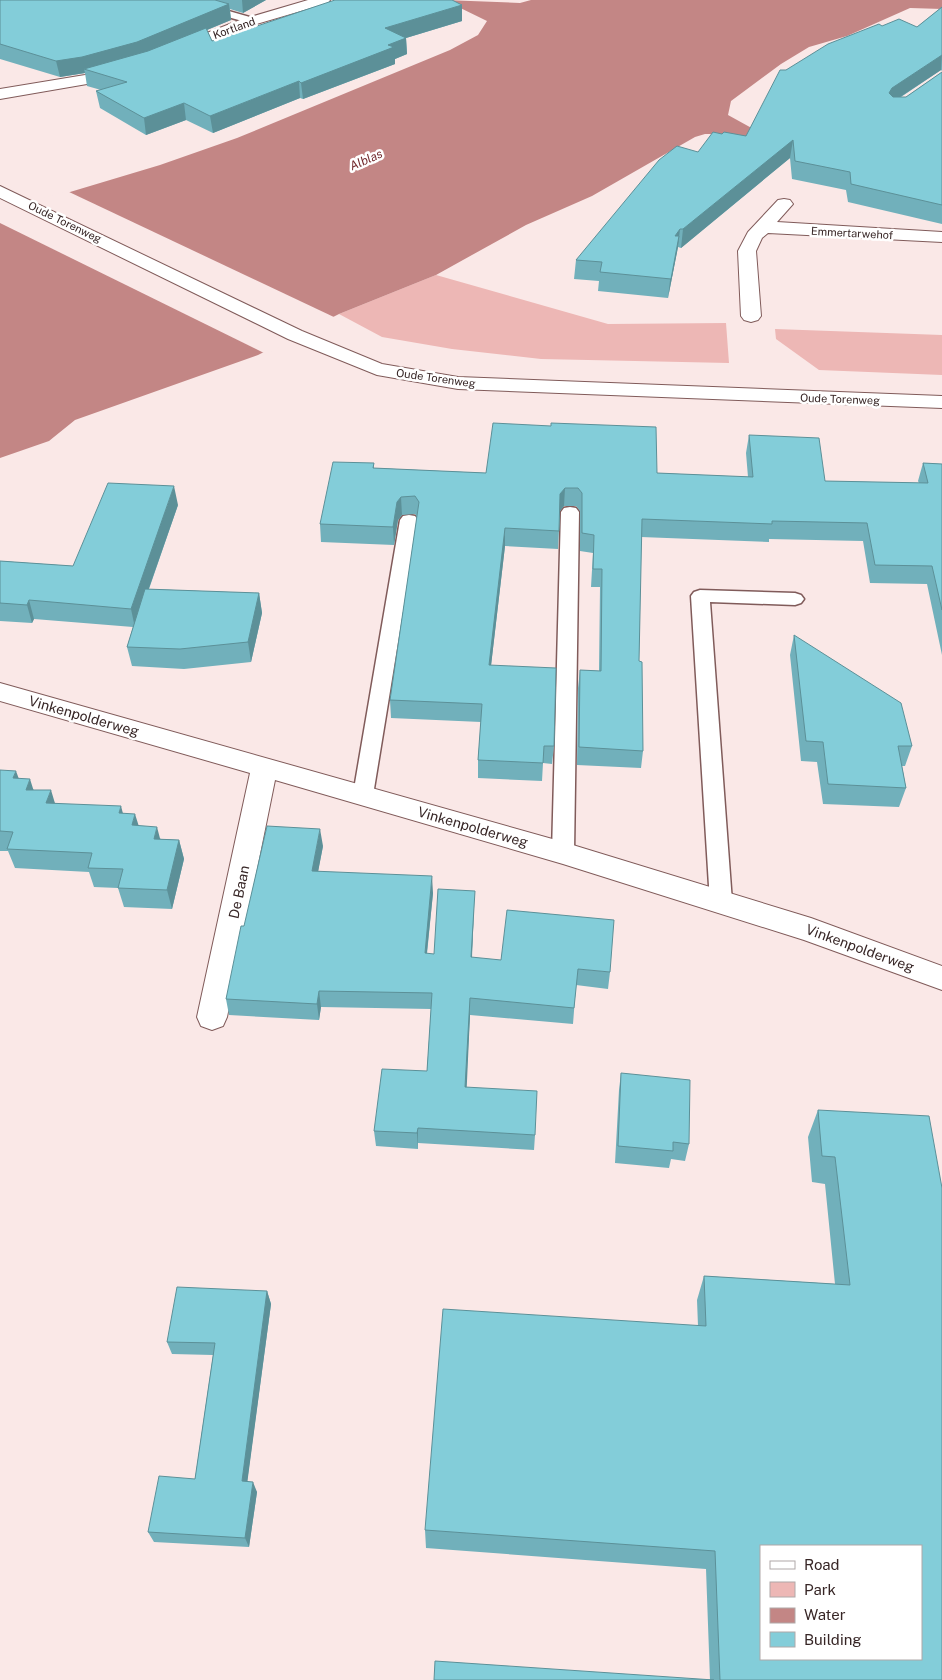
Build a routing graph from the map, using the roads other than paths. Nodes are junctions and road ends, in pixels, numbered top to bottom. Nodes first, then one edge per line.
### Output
1 (178, 0) edge
2 (323, 0) edge
3 (253, 21) junction
4 (163, 55) edge
5 (135, 65) edge
6 (0, 94) edge
7 (1, 191) edge
8 (784, 204) dead end
9 (763, 227) junction
10 (942, 237) edge
11 (751, 316) dead end
12 (942, 402) edge
13 (570, 512) dead end
14 (410, 520) dead end
15 (795, 599) dead end
16 (0, 692) edge
17 (263, 777) junction
18 (363, 796) junction
19 (563, 853) junction
20 (721, 902) junction
21 (942, 978) edge
22 (212, 1017) dead end

1 - 3 lane
2 - 3 street, Kortland
3 - 4 street, Kortland
5 - 6 street
7 - 12 street, Oude Torenweg
8 - 9 street
9 - 10 street, Emmertarwehof
9 - 11 street
13 - 19 lane
14 - 18 lane
15 - 20 lane
16 - 17 street, Vinkenpolderweg
17 - 18 street, Vinkenpolderweg
17 - 22 street, De Baan
18 - 19 street, Vinkenpolderweg
19 - 20 street, Vinkenpolderweg
20 - 21 street, Vinkenpolderweg

